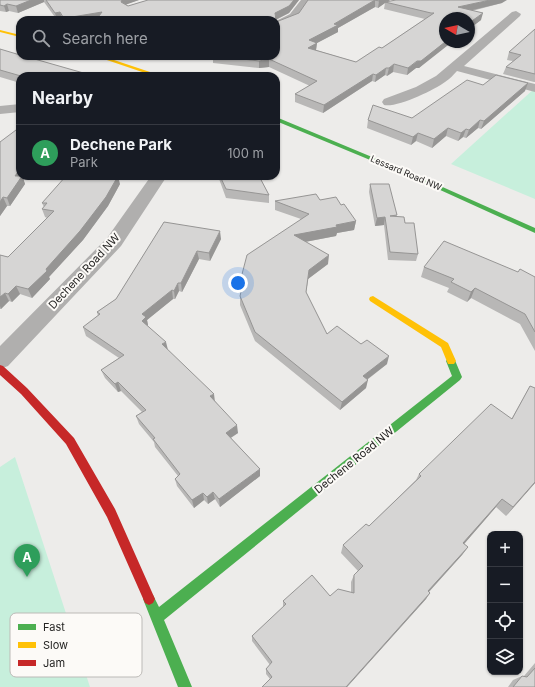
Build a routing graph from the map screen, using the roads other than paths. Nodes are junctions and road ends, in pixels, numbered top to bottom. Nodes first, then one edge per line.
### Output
1 (306, 0) edge
2 (516, 14) dead end
3 (280, 23) edge
4 (0, 31) edge
5 (16, 35) edge
6 (109, 60) edge
7 (455, 67) junction
8 (146, 72) edge
9 (535, 88) edge
10 (389, 102) dead end
11 (16, 108) edge
12 (0, 110) edge
13 (280, 121) edge
14 (156, 180) edge
15 (535, 231) edge
16 (373, 299) dead end
17 (0, 360) edge
18 (0, 369) edge
19 (157, 617) junction
20 (185, 687) edge

1 - 3 street
2 - 7 street
4 - 5 street
6 - 8 street
7 - 9 street
7 - 10 street
11 - 12 street
13 - 15 street, Lessard Road NW
14 - 17 street, Dechene Road NW
16 - 19 street, Dechene Road NW
18 - 19 street
19 - 20 street

